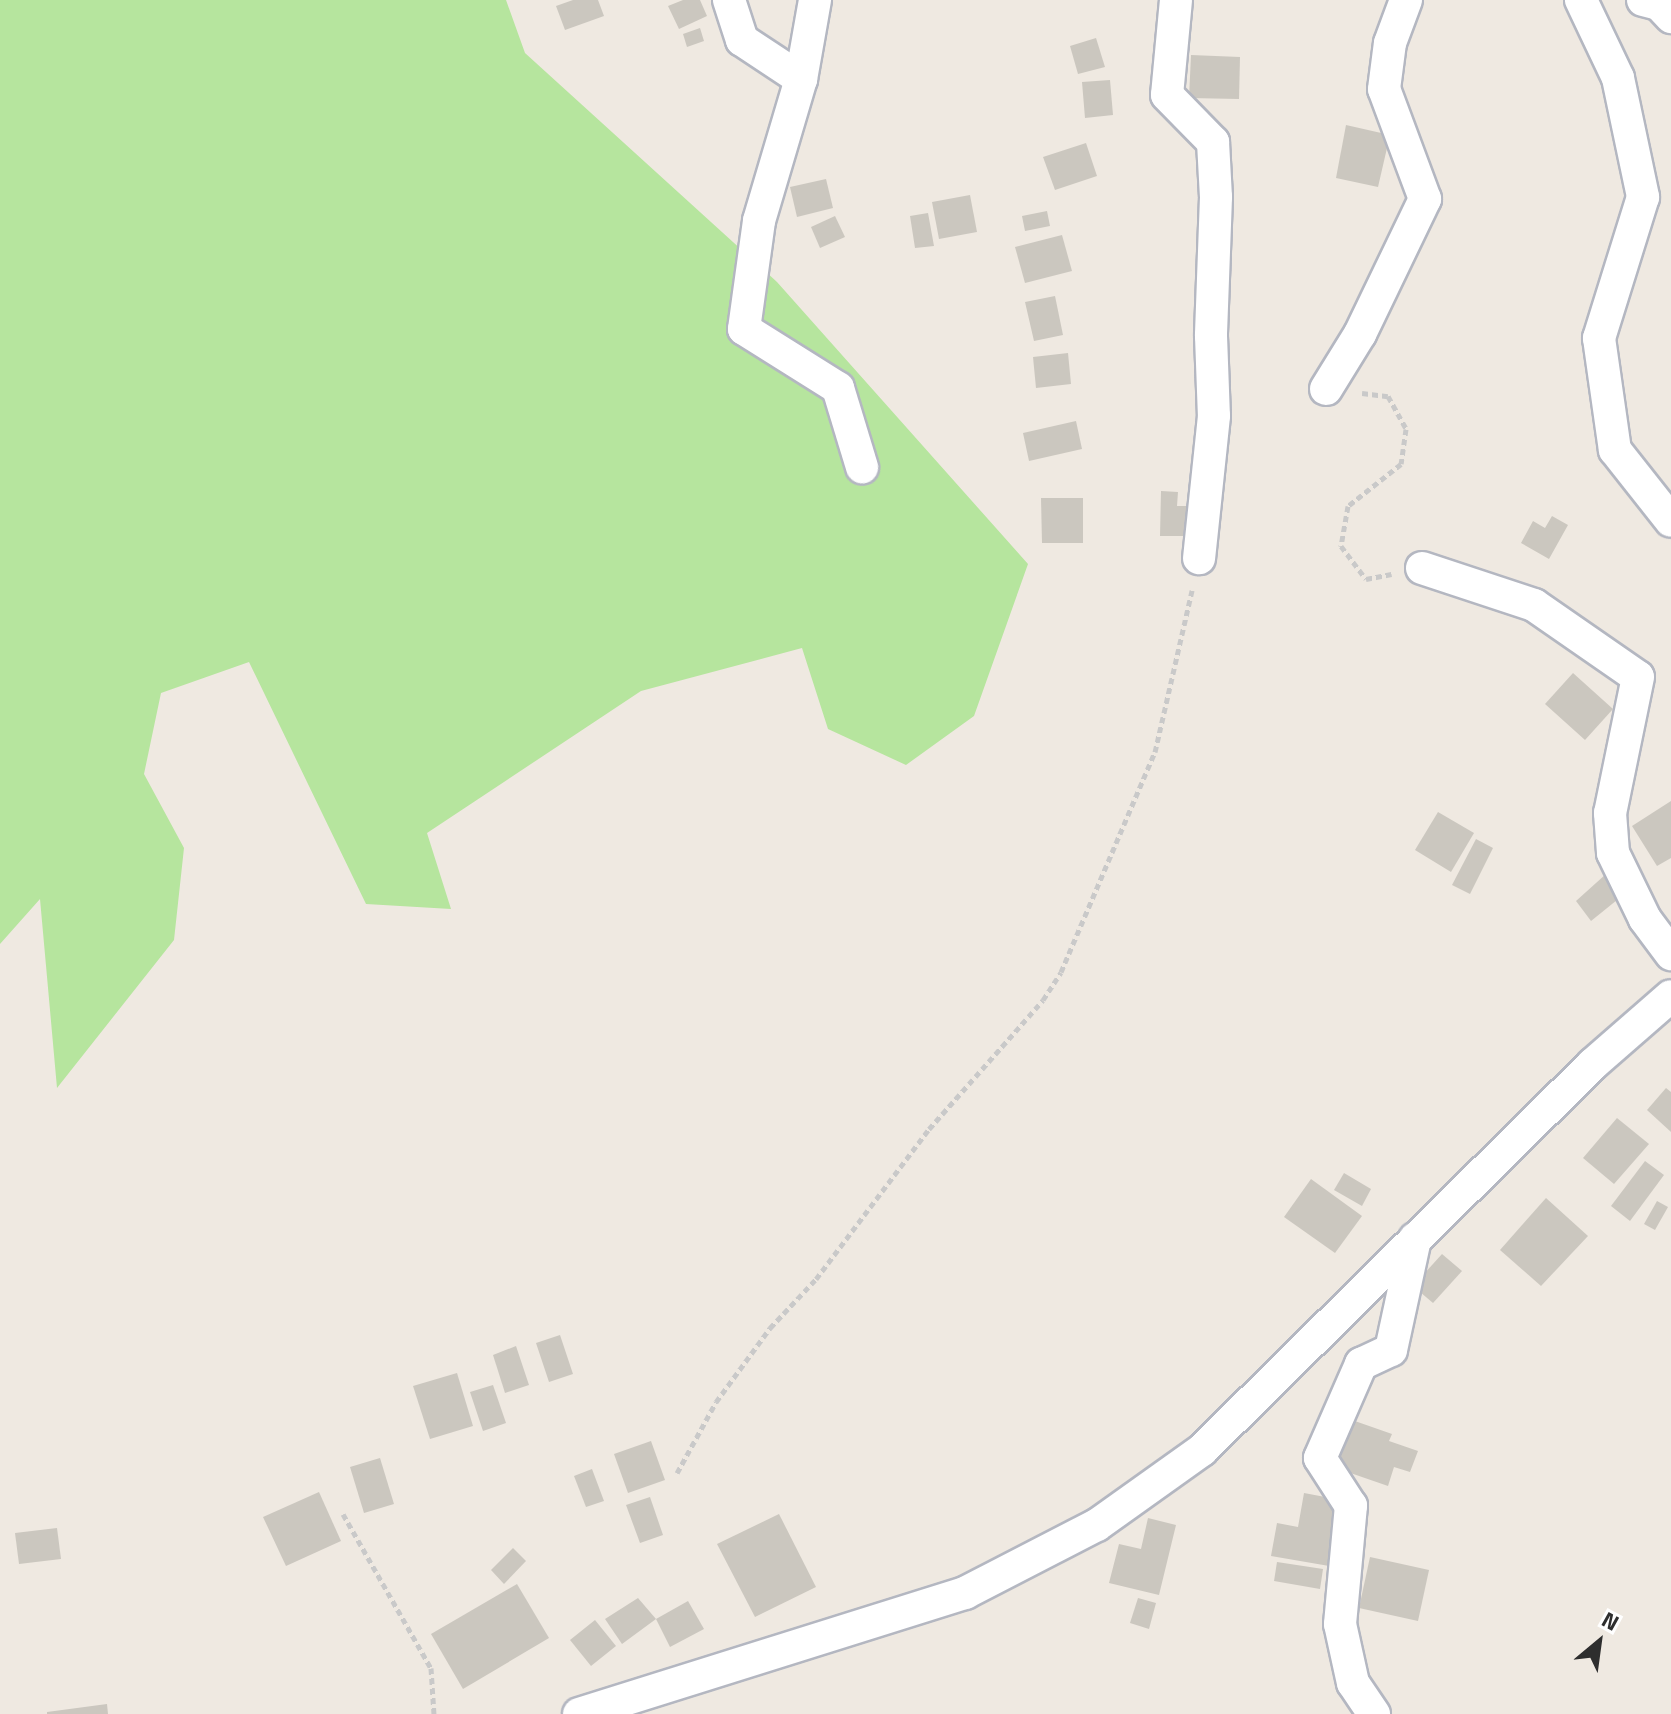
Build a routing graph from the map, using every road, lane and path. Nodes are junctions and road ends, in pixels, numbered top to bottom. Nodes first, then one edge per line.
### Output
1 (729, 0) edge
2 (815, 0) edge
3 (1176, 0) edge
4 (1406, 0) edge
5 (1581, 0) edge
6 (1643, 0) edge
7 (1671, 17) edge
8 (801, 79) junction
9 (1326, 389) joint
10 (862, 467) dead end
11 (1671, 521) edge
12 (1199, 558) joint
13 (1422, 568) joint
14 (1671, 954) edge
15 (1671, 996) edge
16 (1415, 1239) junction
17 (677, 1473) dead end
18 (343, 1514) dead end
19 (434, 1714) edge
20 (579, 1714) edge
21 (1374, 1714) edge

1 - 8 street
2 - 8 street
3 - 12 street
4 - 9 street
5 - 11 street
6 - 7 street
8 - 10 street
9 - 13 path
12 - 17 path
13 - 14 street
15 - 16 street
16 - 20 street
16 - 21 street
18 - 19 path

